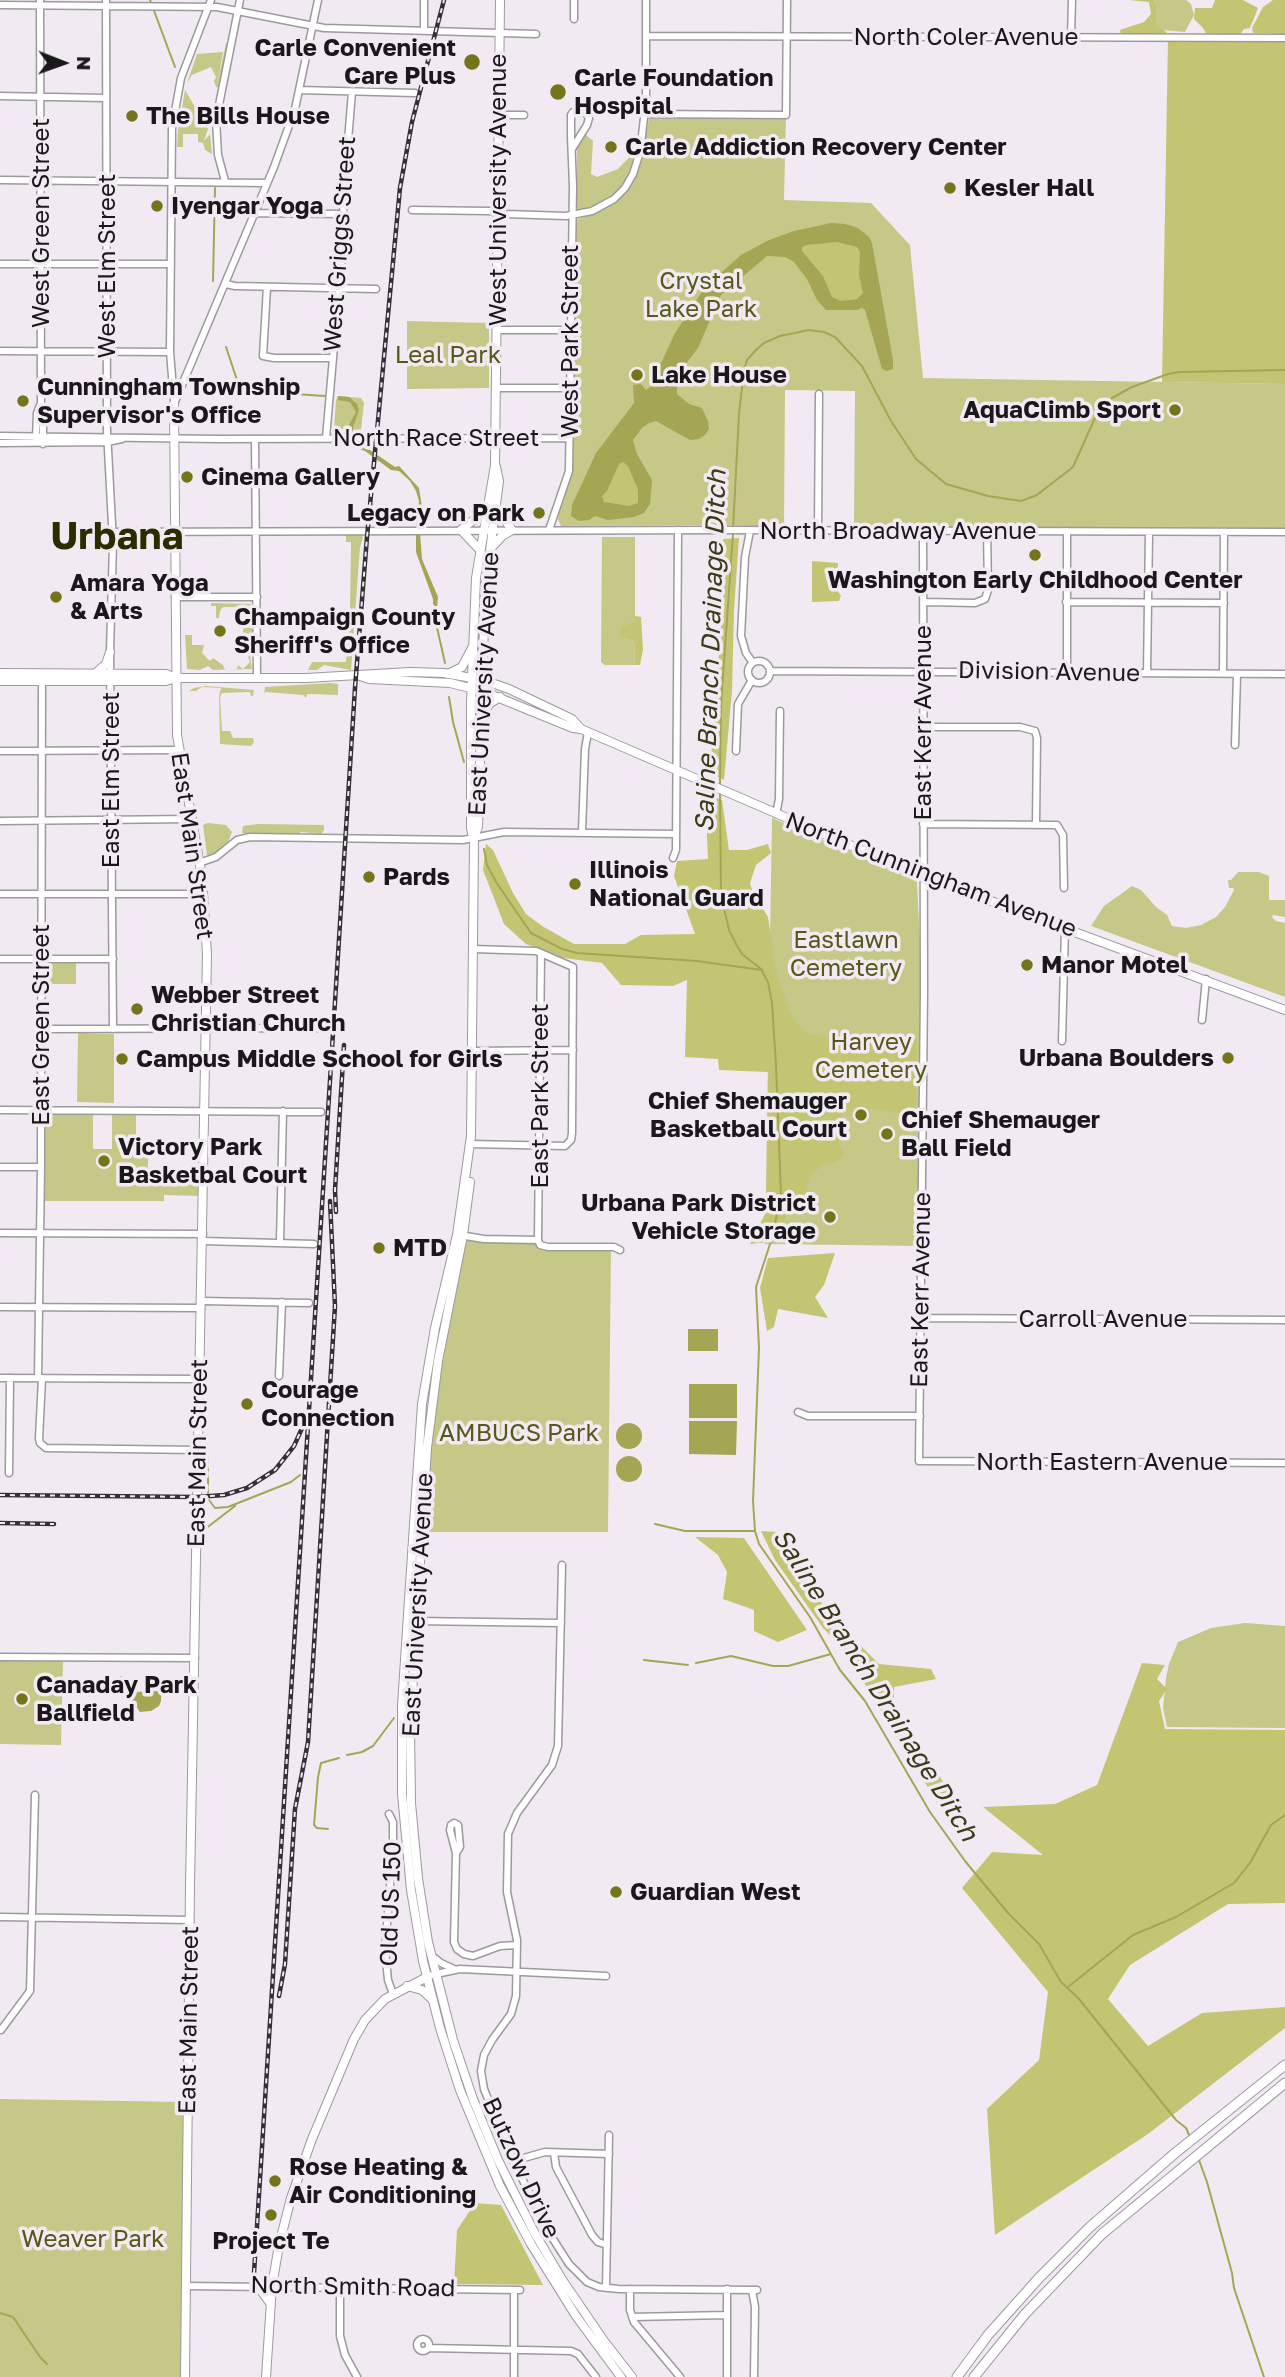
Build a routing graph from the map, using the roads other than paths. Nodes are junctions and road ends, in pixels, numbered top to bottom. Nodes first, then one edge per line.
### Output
1 (240, 0) edge
2 (318, 0) edge
3 (424, 0) edge
4 (500, 0) edge
5 (574, 0) edge
6 (646, 0) edge
7 (787, 0) edge
8 (1072, 0) edge
9 (40, 3) edge
10 (106, 3) edge
11 (210, 3) edge
12 (167, 4) edge
13 (0, 5) edge
14 (238, 12) junction
15 (574, 19) dead end
16 (312, 26) junction
17 (424, 31) junction
18 (499, 34) junction
19 (536, 34) dead end
20 (646, 36) junction
21 (787, 37) junction
22 (1071, 37) junction
23 (1285, 38) edge
24 (299, 90) junction
25 (352, 92) junction
26 (415, 93) dead end
27 (0, 96) edge
28 (40, 97) junction
29 (106, 98) junction
30 (645, 114) junction
31 (498, 115) junction
32 (524, 115) dead end
33 (572, 149) junction
34 (0, 180) edge
35 (41, 180) junction
36 (106, 180) junction
37 (171, 181) junction
38 (225, 181) junction
39 (267, 183) junction
40 (412, 210) dead end
41 (254, 213) junction
42 (498, 213) junction
43 (343, 214) junction
44 (571, 215) junction
45 (0, 264) edge
46 (106, 264) junction
47 (171, 264) junction
48 (41, 265) junction
49 (226, 284) junction
50 (268, 287) junction
51 (338, 288) junction
52 (376, 289) dead end
53 (497, 330) junction
54 (571, 330) junction
55 (0, 351) edge
56 (41, 351) junction
57 (107, 352) junction
58 (170, 352) junction
59 (332, 358) junction
60 (186, 375) junction
61 (172, 377) junction
62 (497, 388) junction
63 (570, 388) junction
64 (819, 394) dead end
65 (174, 404) junction
66 (0, 436) edge
67 (175, 438) junction
68 (326, 438) junction
69 (496, 438) junction
70 (569, 438) junction
71 (107, 439) junction
72 (255, 439) junction
73 (40, 440) junction
74 (0, 443) edge
75 (492, 506) junction
76 (461, 530) junction
77 (483, 530) junction
78 (493, 530) junction
79 (512, 530) junction
80 (549, 530) junction
81 (678, 530) junction
82 (746, 530) junction
83 (987, 530) junction
84 (256, 531) junction
85 (818, 531) junction
86 (923, 531) junction
87 (1067, 531) junction
88 (1149, 531) junction
89 (112, 532) junction
90 (174, 532) junction
91 (1224, 532) junction
92 (1285, 532) edge
93 (480, 550) junction
94 (490, 551) junction
95 (174, 597) junction
96 (257, 597) junction
97 (923, 602) junction
98 (1066, 602) junction
99 (1149, 603) junction
100 (1224, 603) junction
101 (475, 643) junction
102 (110, 652) junction
103 (752, 663) junction
104 (770, 671) junction
105 (922, 671) junction
106 (97, 673) junction
107 (1067, 673) junction
108 (1147, 673) junction
109 (1223, 673) junction
110 (1237, 674) junction
111 (1285, 674) edge
112 (42, 676) junction
113 (4, 677) edge
114 (111, 677) junction
115 (176, 678) junction
116 (257, 678) junction
117 (449, 679) junction
118 (483, 680) junction
119 (752, 680) junction
120 (472, 683) junction
121 (482, 691) junction
122 (500, 697) junction
123 (471, 702) junction
124 (780, 711) dead end
125 (481, 718) junction
126 (925, 727) junction
127 (585, 730) junction
128 (1235, 746) dead end
129 (178, 750) junction
130 (0, 751) edge
131 (111, 751) junction
132 (736, 751) dead end
133 (41, 752) junction
134 (676, 770) junction
135 (776, 814) junction
136 (192, 819) junction
137 (0, 821) edge
138 (41, 821) junction
139 (111, 821) junction
140 (923, 824) junction
141 (1036, 824) junction
142 (582, 832) junction
143 (676, 834) junction
144 (474, 838) junction
145 (673, 858) dead end
146 (199, 863) junction
147 (922, 876) junction
148 (1064, 888) dead end
149 (0, 894) edge
150 (41, 894) junction
151 (112, 894) junction
152 (203, 894) junction
153 (1065, 928) junction
154 (473, 949) junction
155 (541, 953) junction
156 (41, 958) junction
157 (0, 959) edge
158 (113, 959) junction
159 (1206, 979) junction
160 (1285, 1010) edge
161 (1202, 1020) dead end
162 (207, 1028) junction
163 (319, 1028) dead end
164 (41, 1029) junction
165 (113, 1029) junction
166 (1062, 1041) dead end
167 (540, 1050) junction
168 (573, 1050) junction
169 (472, 1051) junction
170 (0, 1110) edge
171 (41, 1110) junction
172 (206, 1110) junction
173 (283, 1111) junction
174 (321, 1112) dead end
175 (470, 1144) junction
176 (540, 1145) junction
177 (0, 1167) edge
178 (41, 1167) junction
179 (122, 1173) dead end
180 (204, 1173) junction
181 (0, 1233) edge
182 (41, 1233) junction
183 (460, 1235) junction
184 (203, 1237) junction
185 (538, 1240) junction
186 (280, 1242) junction
187 (314, 1244) dead end
188 (620, 1250) dead end
189 (282, 1302) junction
190 (309, 1303) dead end
191 (201, 1305) junction
192 (0, 1307) edge
193 (39, 1307) junction
194 (921, 1318) junction
195 (1285, 1320) edge
196 (279, 1376) dead end
197 (0, 1378) edge
198 (10, 1378) junction
199 (40, 1378) junction
200 (199, 1379) junction
201 (798, 1412) dead end
202 (920, 1416) junction
203 (198, 1450) junction
204 (919, 1461) joint
205 (1285, 1463) edge
206 (9, 1473) dead end
207 (562, 1565) dead end
208 (412, 1621) junction
209 (561, 1623) junction
210 (0, 1657) edge
211 (194, 1658) junction
212 (35, 1795) dead end
213 (389, 1814) dead end
214 (456, 1853) dead end
215 (0, 1917) edge
216 (32, 1917) junction
217 (190, 1920) junction
218 (517, 1945) junction
219 (431, 1955) junction
220 (456, 1970) junction
221 (517, 1973) junction
222 (431, 1975) junction
223 (606, 1976) dead end
224 (407, 1986) junction
225 (393, 1994) junction
226 (433, 2000) junction
227 (1, 2030) edge
228 (1285, 2065) edge
229 (1285, 2083) edge
230 (609, 2135) dead end
231 (554, 2152) junction
232 (609, 2154) junction
233 (513, 2161) junction
234 (607, 2245) junction
235 (186, 2286) junction
236 (258, 2286) junction
237 (272, 2286) junction
238 (340, 2287) junction
239 (606, 2288) junction
240 (630, 2289) junction
241 (727, 2289) junction
242 (270, 2304) junction
243 (727, 2315) junction
244 (632, 2317) junction
245 (988, 2335) junction
246 (429, 2348) dead end
247 (514, 2350) junction
248 (186, 2377) edge
249 (266, 2377) edge
250 (357, 2377) edge
251 (514, 2377) edge
252 (596, 2377) edge
253 (621, 2377) edge
254 (632, 2377) edge
255 (680, 2377) edge
256 (727, 2377) edge
257 (754, 2377) edge
258 (949, 2377) edge
259 (957, 2377) edge
260 (974, 2377) edge

1 - 14 street
2 - 16 street
3 - 17 street
4 - 18 main road, West University Avenue
5 - 15 street
6 - 20 street
7 - 21 street
8 - 22 street
9 - 10 street
9 - 13 street
9 - 28 street, West Green Street
10 - 12 street
10 - 29 street, West Elm Street
11 - 12 street
11 - 14 street
11 - 37 street
14 - 16 street
14 - 38 street
16 - 17 street
16 - 24 street
17 - 18 street
18 - 19 street
18 - 31 main road, West University Avenue
20 - 21 street, North Coler Avenue
20 - 30 street
21 - 22 street, North Coler Avenue
21 - 30 street
22 - 23 street, North Coler Avenue
24 - 25 street
24 - 39 street
25 - 26 street
25 - 43 street, West Griggs Street
27 - 28 street
28 - 29 street
28 - 35 street, West Green Street
29 - 36 street, West Elm Street
30 - 44 street
31 - 32 street
31 - 42 main road, West University Avenue
33 - 33 street, West Park Street
33 - 44 street, West Park Street
34 - 35 street
35 - 36 street
35 - 48 street, West Green Street
36 - 37 street
36 - 46 street, West Elm Street
37 - 38 street
37 - 47 street
38 - 39 street
39 - 41 street
40 - 42 street
41 - 43 street
41 - 49 street
42 - 44 street
42 - 53 main road, West University Avenue
43 - 51 street, West Griggs Street
44 - 54 street, West Park Street
45 - 48 street
46 - 47 street
46 - 48 street
46 - 57 street, West Elm Street
47 - 58 street
48 - 56 street, West Green Street
49 - 50 street
49 - 60 street
50 - 51 street
50 - 59 street
51 - 52 street
51 - 59 street, West Griggs Street
53 - 54 street
53 - 62 main road, West University Avenue
54 - 63 street, West Park Street
55 - 56 street
56 - 57 street
56 - 73 street, West Green Street
57 - 58 street
57 - 71 street, West Elm Street
58 - 61 street
59 - 68 street, West Griggs Street
60 - 61 street
60 - 65 street
61 - 65 street
62 - 63 street
62 - 69 main road, West University Avenue
63 - 70 street, West Park Street
64 - 85 street
65 - 67 main road, East Main Street
66 - 73 street
67 - 71 street, North Race Street
67 - 72 street, North Race Street
67 - 90 main road, East Main Street
68 - 69 street, North Race Street
68 - 72 street, North Race Street
69 - 70 street, North Race Street
69 - 75 main road, West University Avenue
70 - 80 street, West Park Street
71 - 73 street, North Race Street
71 - 89 street, West Elm Street
72 - 84 street
73 - 74 street
75 - 76 main road
75 - 77 main road, West University Avenue
75 - 78 main road, West University Avenue
75 - 79 main road
76 - 77 street, North Broadway Avenue
76 - 84 street, North Broadway Avenue
76 - 93 main road
77 - 78 street, North Broadway Avenue
77 - 93 main road, East University Avenue
78 - 79 street, North Broadway Avenue
78 - 94 main road, East University Avenue
79 - 80 street, North Broadway Avenue
79 - 94 main road
80 - 81 street, North Broadway Avenue
81 - 82 street, North Broadway Avenue
81 - 134 street
82 - 85 street, North Broadway Avenue
82 - 103 street
83 - 86 street, North Broadway Avenue
83 - 87 street, North Broadway Avenue
83 - 97 street
84 - 90 street, North Broadway Avenue
84 - 96 street
85 - 86 street, North Broadway Avenue
86 - 97 street, East Kerr Avenue
87 - 88 street, North Broadway Avenue
87 - 98 street
88 - 91 street, North Broadway Avenue
88 - 99 street
89 - 90 street, North Broadway Avenue
89 - 102 street, East Elm Street
90 - 95 main road, East Main Street
91 - 92 street, North Broadway Avenue
91 - 100 street
93 - 101 main road, East University Avenue
94 - 118 main road, East University Avenue
95 - 96 street
95 - 115 main road, East Main Street
96 - 116 street
97 - 105 street, East Kerr Avenue
98 - 99 street
98 - 107 street
99 - 100 street
99 - 108 street
100 - 109 street
101 - 117 main road
101 - 120 main road, East University Avenue
102 - 106 main road
102 - 114 street, East Elm Street
103 - 104 street
103 - 119 street
104 - 105 street, Division Avenue
104 - 119 street
105 - 107 street, Division Avenue
105 - 126 street, East Kerr Avenue
106 - 112 main road
106 - 114 main road
107 - 108 street, Division Avenue
108 - 109 street, Division Avenue
109 - 110 street, Division Avenue
110 - 111 street, Division Avenue
110 - 128 street
112 - 113 main road
112 - 114 main road
112 - 133 street, East Green Street
114 - 115 main road
114 - 131 street, East Elm Street
115 - 116 main road
115 - 129 main road, East Main Street
116 - 117 main road
117 - 120 main road
117 - 123 main road
118 - 120 main road, North Cunningham Avenue
118 - 121 main road, East University Avenue
118 - 127 main road, North Cunningham Avenue
119 - 132 street
120 - 121 main road, North Cunningham Avenue
120 - 123 main road, East University Avenue
121 - 122 main road, North Cunningham Avenue
121 - 125 main road, East University Avenue
122 - 125 main road
122 - 127 main road, North Cunningham Avenue
123 - 144 main road, East University Avenue
124 - 135 street
125 - 144 main road, East University Avenue
126 - 140 street, East Kerr Avenue
126 - 141 street
127 - 134 main road, North Cunningham Avenue
127 - 142 street
129 - 131 street
129 - 136 main road, East Main Street
130 - 133 street
131 - 133 street
131 - 139 street, East Elm Street
133 - 138 street, East Green Street
134 - 135 main road, North Cunningham Avenue
134 - 143 street
135 - 147 main road, North Cunningham Avenue
136 - 139 street
136 - 146 main road, East Main Street
137 - 138 street
138 - 139 street
138 - 150 street, East Green Street
139 - 151 street, East Elm Street
140 - 141 street
140 - 147 street, East Kerr Avenue
141 - 148 street
142 - 143 street
142 - 144 street
143 - 145 street
144 - 146 street
144 - 154 main road, East University Avenue
146 - 152 main road, East Main Street
147 - 153 main road, North Cunningham Avenue
147 - 194 street, East Kerr Avenue
149 - 150 street
150 - 151 street
150 - 156 street, East Green Street
151 - 152 street
151 - 158 street, East Elm Street
152 - 162 main road, East Main Street
153 - 159 main road, North Cunningham Avenue
153 - 166 street
154 - 155 street
154 - 169 main road, East University Avenue
155 - 167 street, East Park Street
155 - 168 street
156 - 157 street
156 - 158 street
156 - 164 street, East Green Street
158 - 165 street, East Elm Street
159 - 160 main road, North Cunningham Avenue
159 - 161 street
162 - 163 street
162 - 165 street
162 - 172 main road, East Main Street
164 - 165 street
164 - 171 street, East Green Street
167 - 168 street
167 - 169 street
167 - 176 street, East Park Street
168 - 176 street
169 - 175 main road, East University Avenue
170 - 171 street
171 - 172 street
171 - 178 street, East Green Street
172 - 173 street
172 - 180 main road, East Main Street
173 - 174 street
173 - 186 street
175 - 176 street
175 - 183 main road, East University Avenue
176 - 185 street, East Park Street
177 - 178 street
178 - 182 street, East Green Street
179 - 180 street
180 - 184 main road, East Main Street
181 - 182 street
182 - 184 street
182 - 193 street, East Green Street
183 - 185 street
183 - 208 main road, East University Avenue
184 - 186 street
184 - 191 main road, East Main Street
185 - 188 street
186 - 187 street
189 - 190 street
189 - 191 street
189 - 196 street
191 - 193 street
191 - 200 main road, East Main Street
192 - 193 street
193 - 199 street, East Green Street
194 - 195 street, Carroll Avenue
194 - 202 street, East Kerr Avenue
197 - 198 street
198 - 199 street
198 - 206 street
199 - 200 street
199 - 203 street, East Green Street
200 - 203 main road, East Main Street
201 - 202 street
202 - 204 street, East Kerr Avenue
203 - 211 main road, East Main Street
204 - 205 street, North Eastern Avenue
207 - 209 street, Butzow Drive
208 - 209 street
208 - 219 main road, East University Avenue
208 - 222 main road, East University Avenue
209 - 218 street, Butzow Drive
210 - 211 street
211 - 217 main road, East Main Street
212 - 216 street
213 - 225 street, Old US 150
214 - 218 street
215 - 216 street
216 - 217 street
216 - 227 street
217 - 235 main road, East Main Street
218 - 221 street, Butzow Drive
219 - 220 street
219 - 222 main road, East University Avenue
220 - 221 street
220 - 222 street
221 - 223 street
221 - 233 street, Butzow Drive
222 - 224 main road
222 - 226 main road
222 - 254 main road
224 - 225 main road
224 - 226 main road
225 - 237 main road
226 - 253 main road
228 - 245 highway
229 - 260 highway
230 - 232 street
231 - 232 street
231 - 233 street
231 - 234 street
232 - 234 street
233 - 239 street, Butzow Drive
234 - 239 street
235 - 236 street, North Smith Road
235 - 248 main road, East Main Street
236 - 237 street, North Smith Road
236 - 242 main road
237 - 238 street, North Smith Road
237 - 242 main road
238 - 247 street, North Smith Road
238 - 250 street
239 - 240 street, Butzow Drive
240 - 241 street, Butzow Drive
240 - 244 street
241 - 243 street
241 - 257 street, Butzow Drive
242 - 249 main road
243 - 244 street
243 - 256 street
244 - 255 street
245 - 258 highway
245 - 259 highway
246 - 247 street
247 - 251 street
247 - 252 street

